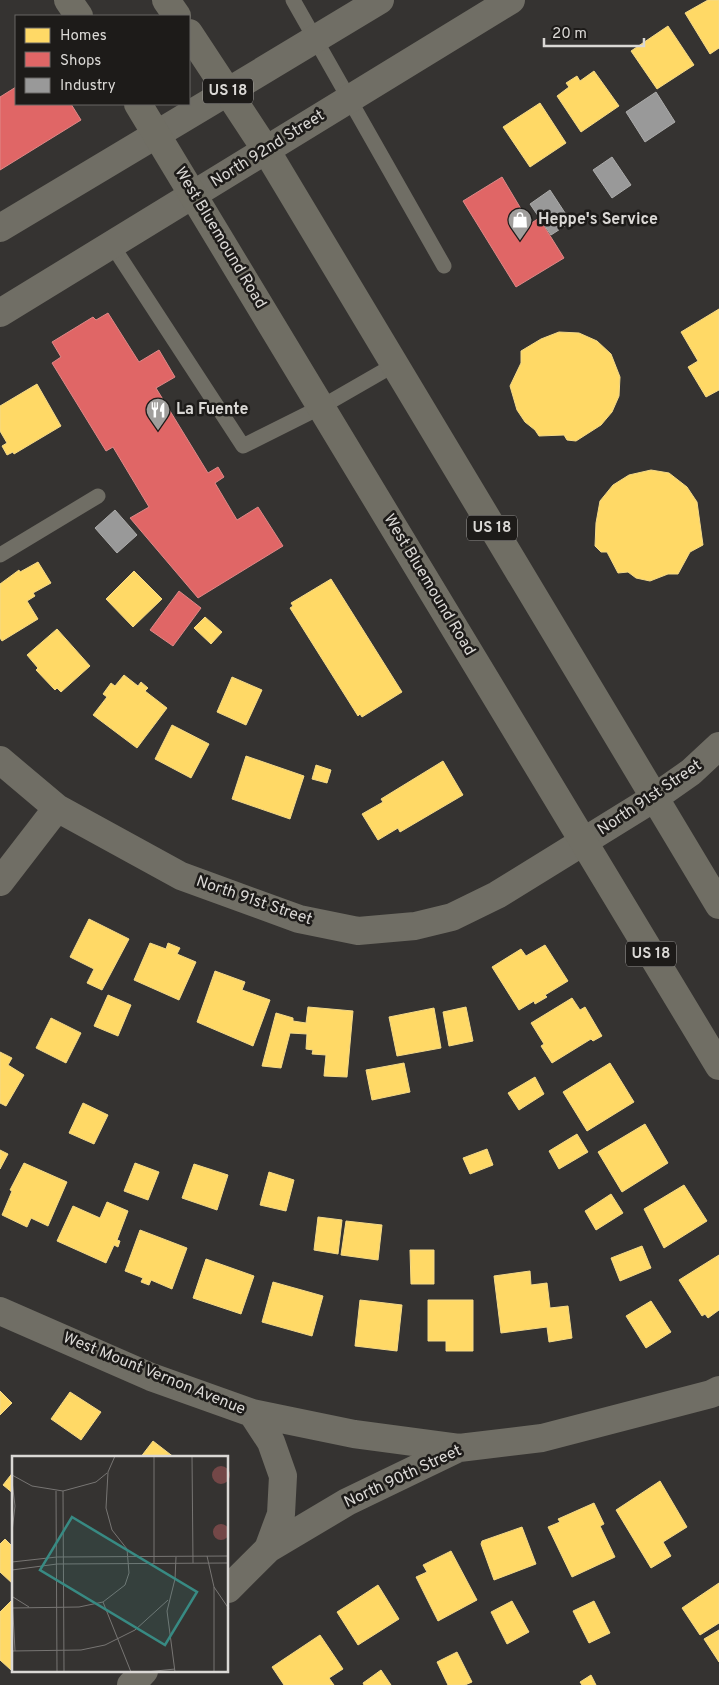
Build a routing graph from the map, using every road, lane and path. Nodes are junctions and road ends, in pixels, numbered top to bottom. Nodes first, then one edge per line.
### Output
1 (68, 0) edge
2 (293, 0) edge
3 (380, 0) edge
4 (512, 0) edge
5 (78, 15) edge
6 (190, 34) edge
7 (315, 39) junction
8 (229, 92) junction
9 (348, 98) junction
10 (139, 105) edge
11 (158, 133) junction
12 (266, 150) junction
13 (194, 195) junction
14 (0, 228) edge
15 (112, 245) junction
16 (444, 266) dead end
17 (0, 313) edge
18 (394, 365) junction
19 (321, 407) junction
20 (98, 496) dead end
21 (0, 555) edge
22 (719, 746) edge
23 (0, 760) edge
24 (654, 798) junction
25 (57, 808) junction
26 (583, 843) junction
27 (0, 882) edge
28 (719, 905) edge
29 (719, 1066) edge
30 (0, 1311) edge
31 (719, 1390) edge
32 (252, 1413) junction
33 (459, 1448) junction
34 (268, 1549) junction
35 (229, 1588) edge
36 (143, 1672) edge
37 (130, 1685) edge

1 - 5 main road
2 - 7 lane
3 - 7 street
4 - 9 street, North 92nd Street
6 - 8 main road, US 18
7 - 8 street
7 - 9 lane
8 - 11 street
8 - 12 main road, US 18
9 - 12 street, North 92nd Street
9 - 16 lane
10 - 11 main road, West Bluemound Road / US 18
11 - 13 main road, West Bluemound Road / US 18
11 - 14 street
12 - 13 street, North 92nd Street
12 - 18 main road, US 18
13 - 15 street, North 92nd Street
13 - 19 main road, West Bluemound Road / US 18
15 - 17 street, North 92nd Street
15 - 19 lane
18 - 19 lane
18 - 24 main road, US 18
19 - 26 main road, West Bluemound Road / US 18
20 - 21 lane
22 - 24 street, North 91st Street
23 - 25 street, North 91st Street
24 - 26 street, North 91st Street
24 - 28 main road, US 18
25 - 26 street, North 91st Street
25 - 27 street
26 - 29 main road, West Bluemound Road / US 18
30 - 32 street, West Mount Vernon Avenue
31 - 33 street, North 90th Street
32 - 33 street, West Mount Vernon Avenue
32 - 34 street
33 - 34 street, North 90th Street
34 - 35 street, North 90th Street
36 - 37 street

